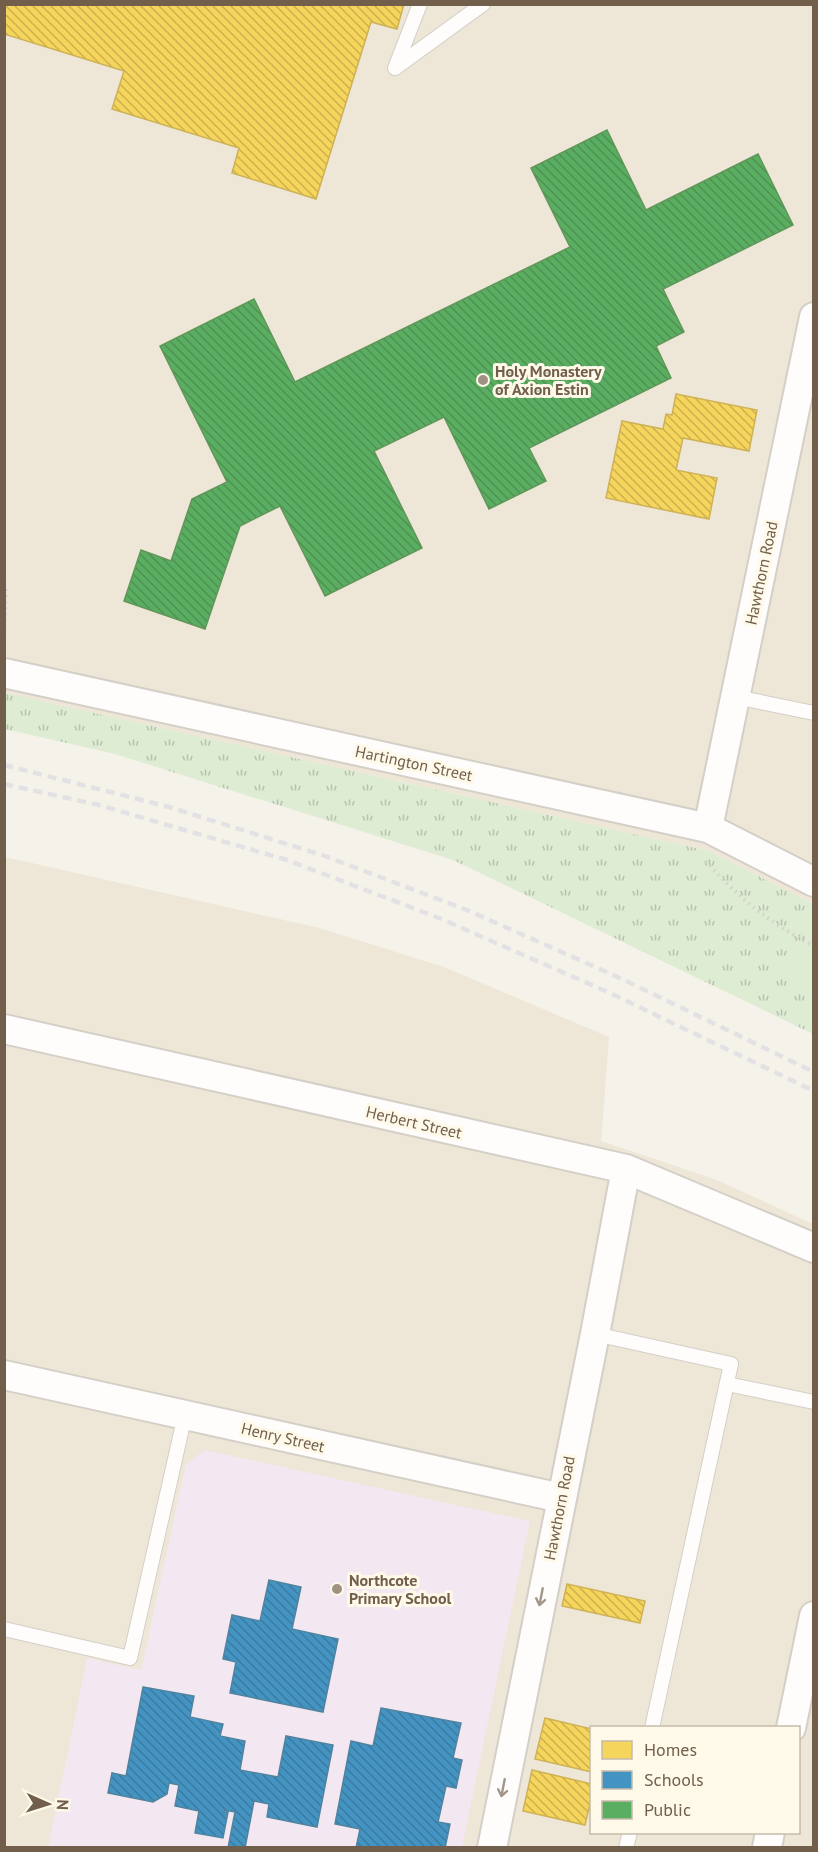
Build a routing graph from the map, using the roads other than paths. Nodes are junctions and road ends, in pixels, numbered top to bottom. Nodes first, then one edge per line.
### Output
1 (420, 4) edge
2 (483, 4) edge
3 (813, 317) edge
4 (4, 672) edge
5 (736, 697) junction
6 (813, 713) edge
7 (708, 828) junction
8 (813, 882) edge
9 (4, 1029) edge
10 (626, 1169) junction
11 (813, 1248) edge
12 (595, 1334) junction
13 (4, 1375) edge
14 (727, 1384) junction
15 (813, 1402) edge
16 (185, 1415) junction
17 (561, 1498) junction
18 (813, 1616) edge
19 (4, 1629) edge
20 (652, 1726) edge
21 (791, 1726) edge
22 (492, 1848) edge

1 - 2 lane
3 - 5 street, Hawthorn Road
4 - 7 street, Hartington Street
5 - 6 lane
5 - 7 street, Hawthorn Road
7 - 8 street, Hartington Street
9 - 10 street, Herbert Street
10 - 11 street, Herbert Street
10 - 12 street, Hawthorn Road
12 - 14 lane
12 - 17 street, Hawthorn Road
13 - 16 street, Henry Street
14 - 15 lane
14 - 20 lane
16 - 17 street, Henry Street
16 - 19 lane
17 -> 22 street, Hawthorn Road
18 - 21 street

